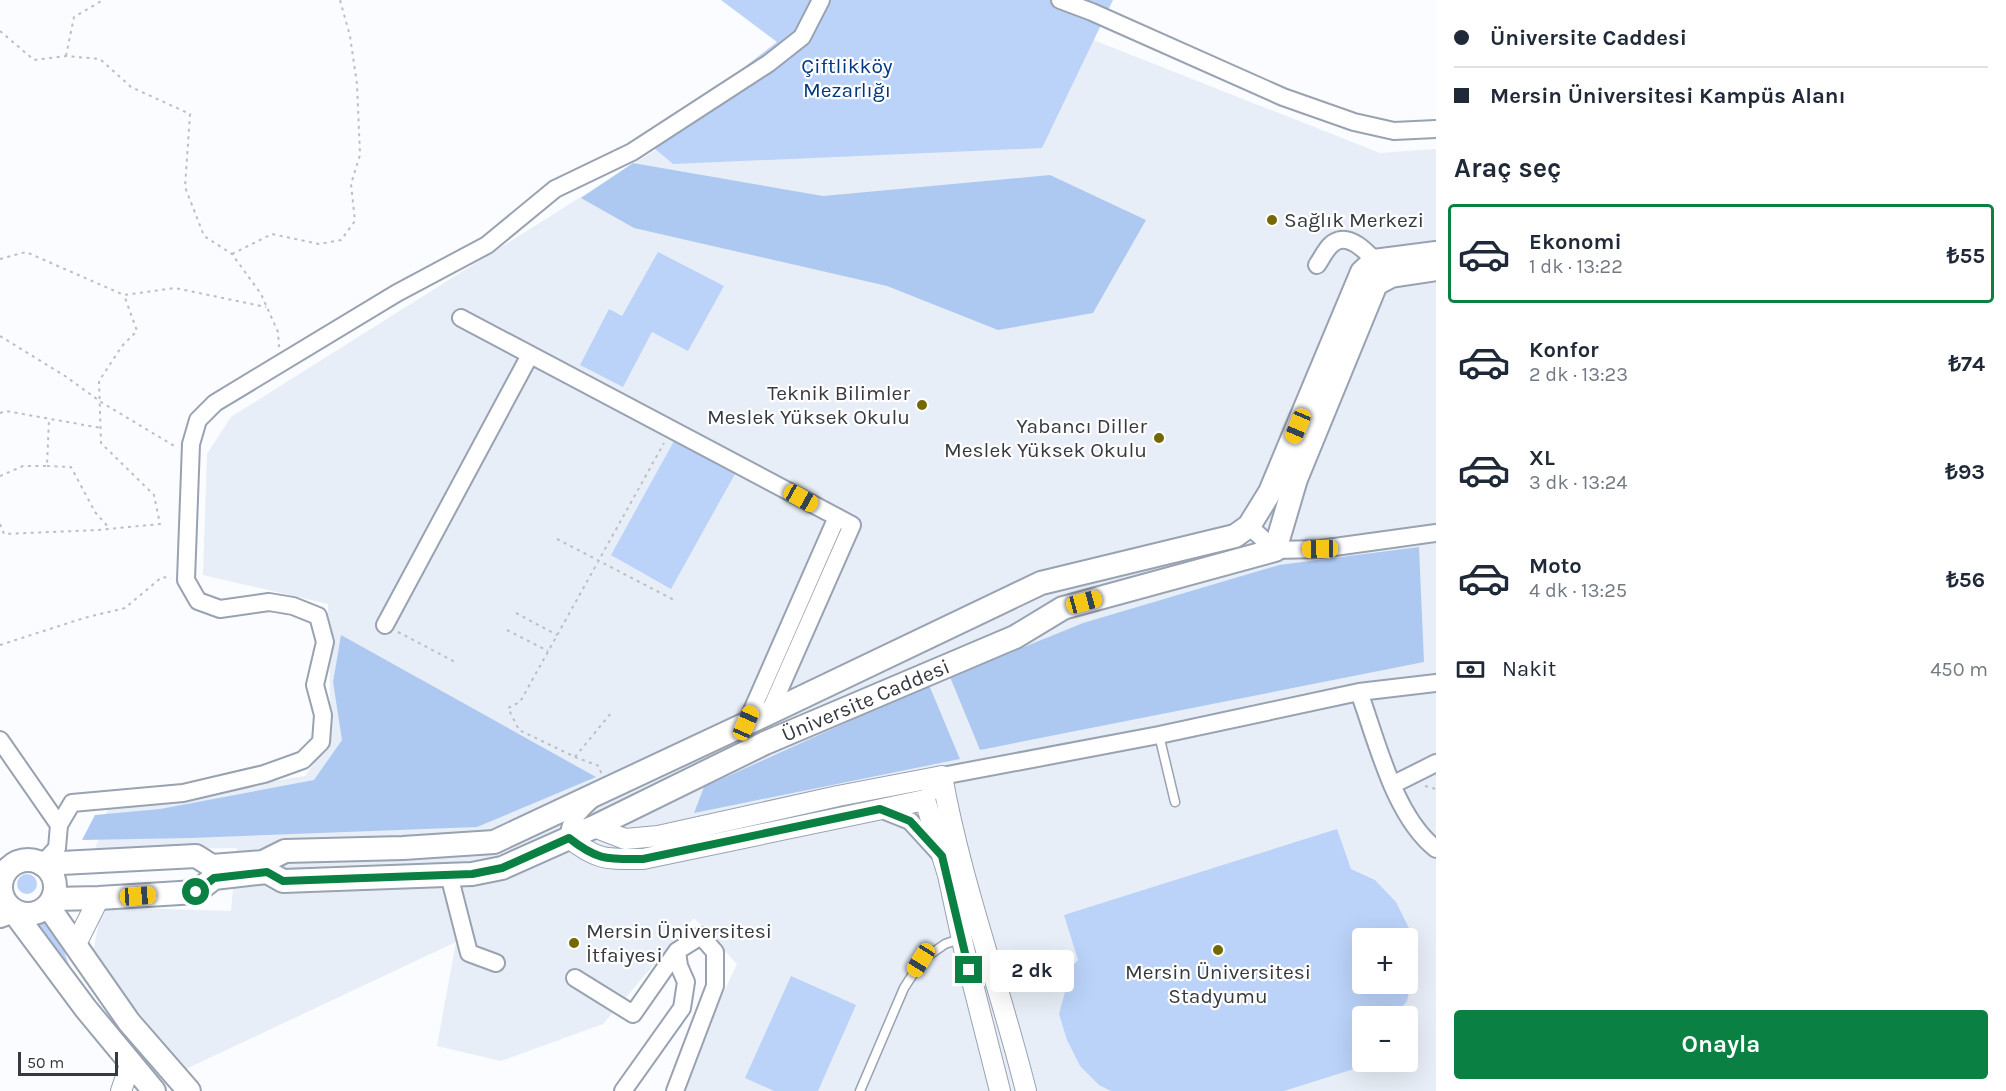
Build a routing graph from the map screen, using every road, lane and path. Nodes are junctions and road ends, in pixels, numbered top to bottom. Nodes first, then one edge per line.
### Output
1 (103, 0) edge
2 (340, 0) edge
3 (820, 0) edge
4 (1060, 0) edge
5 (0, 31) edge
6 (66, 56) junction
7 (1436, 129) edge
8 (1436, 253) edge
9 (232, 254) junction
10 (0, 259) edge
11 (1374, 261) junction
12 (1317, 265) dead end
13 (1436, 269) edge
14 (1391, 276) junction
15 (124, 295) junction
16 (267, 307) junction
17 (461, 318) dead end
18 (0, 336) edge
19 (530, 355) junction
20 (281, 363) junction
21 (100, 402) junction
22 (0, 413) edge
23 (50, 419) junction
24 (101, 428) junction
25 (671, 430) junction
26 (191, 456) junction
27 (47, 466) junction
28 (0, 476) edge
29 (837, 517) junction
30 (0, 524) edge
31 (1249, 526) junction
32 (110, 529) junction
33 (1436, 533) edge
34 (557, 539) dead end
35 (1275, 550) junction
36 (599, 560) junction
37 (186, 580) junction
38 (674, 600) dead end
39 (516, 613) dead end
40 (385, 625) joint
41 (507, 630) dead end
42 (557, 635) junction
43 (0, 645) edge
44 (548, 651) junction
45 (457, 663) dead end
46 (1436, 683) edge
47 (1359, 692) junction
48 (611, 713) dead end
49 (769, 713) junction
50 (746, 723) junction
51 (1159, 735) junction
52 (0, 740) edge
53 (575, 757) junction
54 (1436, 763) edge
55 (942, 776) junction
56 (1392, 784) junction
57 (602, 791) junction
58 (925, 800) junction
59 (1175, 802) dead end
60 (880, 809) junction
61 (545, 819) junction
62 (59, 825) junction
63 (579, 828) junction
64 (1436, 849) edge
65 (942, 856) junction
66 (42, 864) junction
67 (7, 866) edge
68 (449, 875) junction
69 (99, 898) junction
70 (50, 902) junction
71 (6, 913) edge
72 (980, 929) junction
73 (962, 938) junction
74 (75, 946) junction
75 (676, 951) junction
76 (496, 963) dead end
77 (575, 978) dead end
78 (130, 1062) junction
79 (146, 1088) edge
80 (120, 1091) edge
81 (189, 1091) edge
82 (623, 1091) edge
83 (675, 1091) edge
84 (860, 1091) edge
85 (1000, 1091) edge
86 (1026, 1091) edge

1 - 6 path
2 - 9 path
3 - 20 street
4 - 7 street
5 - 6 path
6 - 9 path
8 - 11 main road
9 - 16 path
10 - 15 path
11 - 12 street
11 - 14 street
11 - 31 main road
13 - 14 main road
14 - 35 main road
15 - 16 path
15 - 21 path
16 - 20 path
17 - 19 street
18 - 21 path
19 - 25 street
19 - 40 street
20 - 26 street
21 - 24 path
21 - 26 path
22 - 23 path
23 - 24 path
23 - 27 path
24 - 32 path
25 - 29 street
25 - 36 path
26 - 37 street
27 - 28 path
27 - 32 path
29 - 49 street
29 - 50 street
30 - 32 path
31 - 35 street
31 - 49 main road
33 - 35 street
34 - 36 path
35 - 63 main road, Üniversite Caddesi
36 - 38 path
36 - 42 path
37 - 43 path
37 - 62 street
39 - 42 path
40 - 45 path
41 - 44 path
42 - 44 path
44 - 53 path
46 - 47 street
47 - 51 street
47 - 56 street
48 - 53 path
49 - 50 main road
50 - 57 main road
51 - 55 street
51 - 59 lane
52 - 62 street
53 - 57 path
54 - 56 street
55 - 58 street
55 - 63 street
55 - 72 street
56 - 64 street
57 - 61 main road
57 - 63 street
58 - 60 street
58 - 65 street
60 - 63 street
60 - 65 street
61 - 63 street
61 - 66 main road
62 - 66 street
63 - 68 main road, Üniversite Caddesi
65 - 73 street
66 - 67 main road
66 - 70 main road
67 - 71 main road
68 - 69 main road, Üniversite Caddesi
68 - 76 street
69 - 70 main road, Üniversite Caddesi
69 - 74 street
70 - 71 main road
70 - 74 main road
71 - 78 main road
72 - 73 lane
72 - 86 street
73 - 84 lane
73 - 85 street
74 - 81 main road
75 - 77 street
75 - 82 street
75 - 83 street
78 - 79 main road
78 - 80 street

